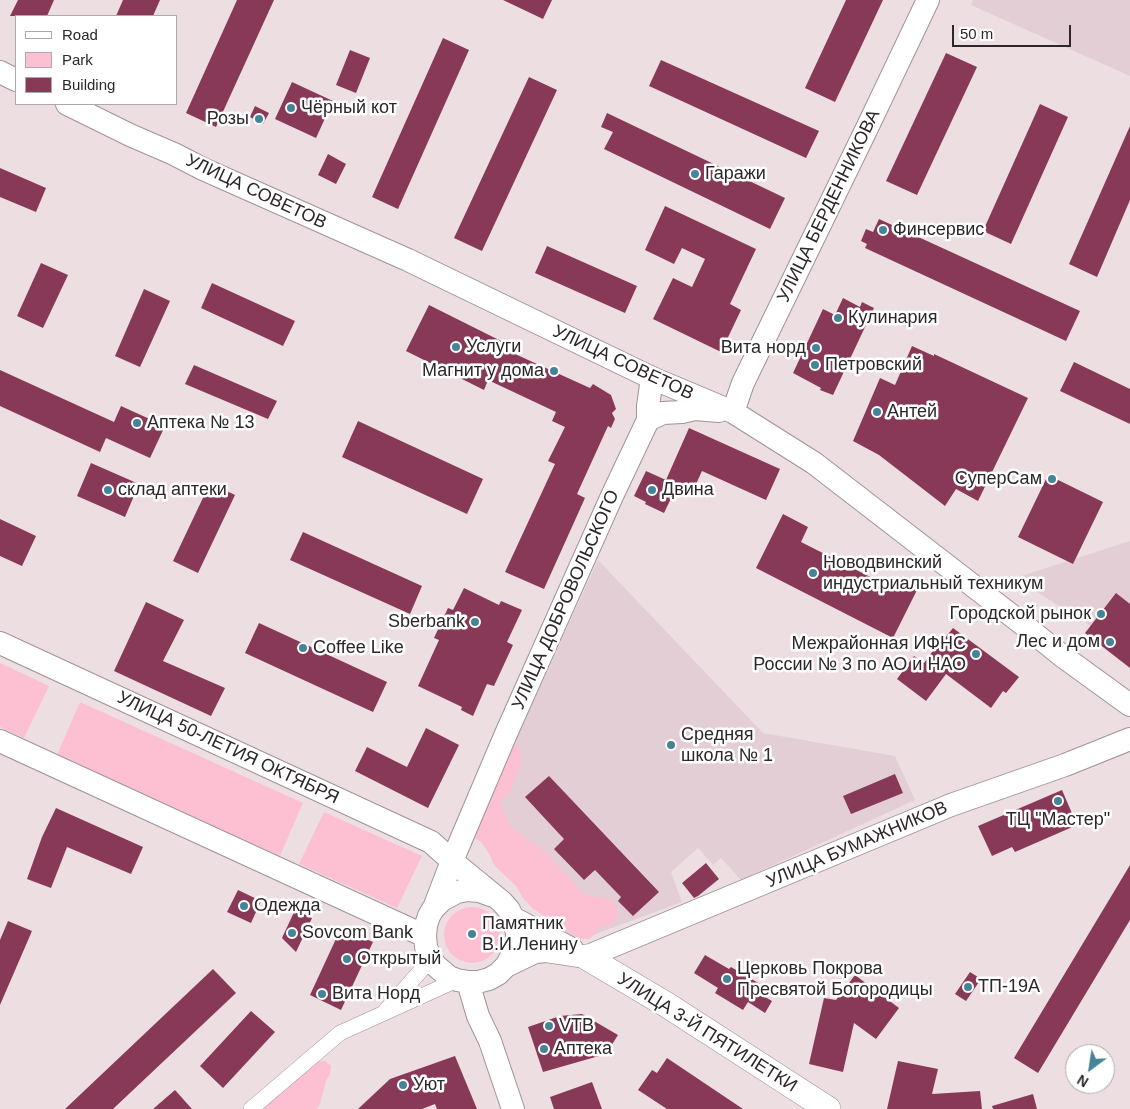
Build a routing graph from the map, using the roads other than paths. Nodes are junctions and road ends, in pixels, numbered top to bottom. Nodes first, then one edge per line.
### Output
1 (928, 0) edge
2 (0, 72) edge
3 (15, 80) edge
4 (69, 105) edge
5 (652, 378) junction
6 (732, 412) junction
7 (648, 420) junction
8 (0, 643) edge
9 (1130, 705) edge
10 (1130, 739) edge
11 (0, 740) edge
12 (452, 861) junction
13 (493, 896) junction
14 (433, 909) junction
15 (513, 918) junction
16 (424, 936) junction
17 (586, 957) junction
18 (431, 959) junction
19 (480, 977) junction
20 (382, 1015) junction
21 (251, 1109) edge
22 (513, 1109) edge
23 (828, 1109) edge

1 - 6 street, УЛИЦА БЕРДЕННИКОВА
2 - 3 street
4 - 5 street, УЛИЦА СОВЕТОВ
5 - 6 street, УЛИЦА СОВЕТОВ
5 - 7 street
6 - 7 street
6 - 9 street, УЛИЦА СОВЕТОВ
7 - 12 street, УЛИЦА ДОБРОВОЛЬСКОГО
8 - 12 street, УЛИЦА 50-ЛЕТИЯ ОКТЯБРЯ
10 - 17 street, УЛИЦА БУМАЖНИКОВ
11 - 16 street
12 - 13 street, УЛИЦА 50-ЛЕТИЯ ОКТЯБРЯ
12 - 14 street, УЛИЦА ДОБРОВОЛЬСКОГО
13 - 14 street
13 - 15 street
14 - 16 street
15 - 17 street
15 - 19 street
16 - 18 street
17 - 19 street
17 - 23 main road, УЛИЦА 3-Й ПЯТИЛЕТКИ
18 - 19 street
18 - 20 street
19 - 20 street
19 - 22 street
20 - 21 street

